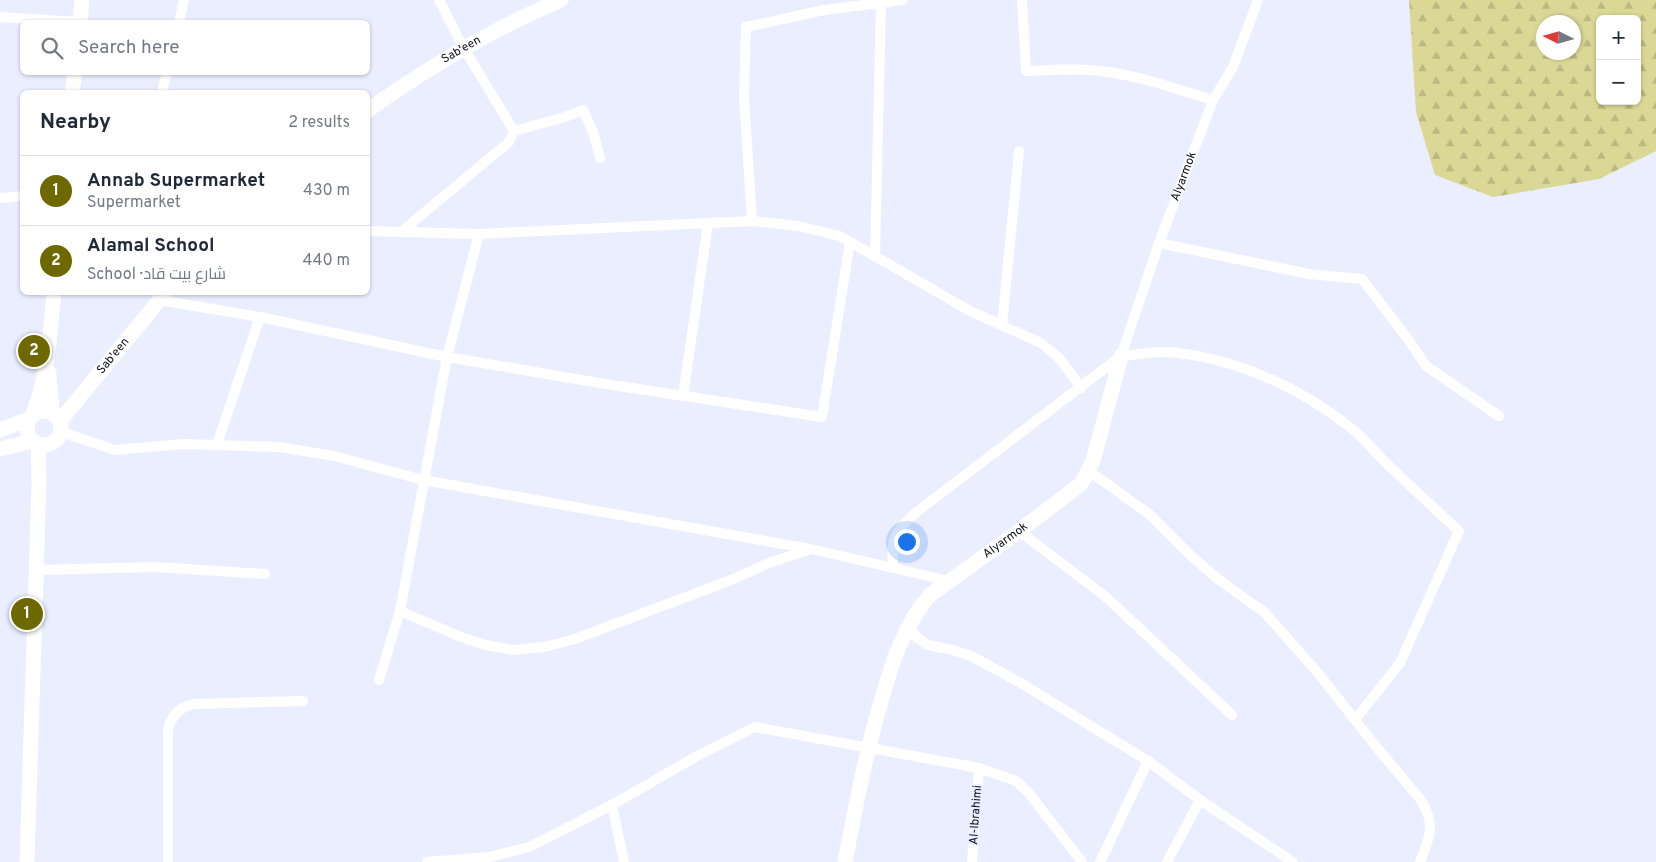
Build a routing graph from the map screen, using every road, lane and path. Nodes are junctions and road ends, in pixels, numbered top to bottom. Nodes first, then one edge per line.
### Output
1 (82, 0) edge
2 (184, 0) edge
3 (439, 0) edge
4 (561, 0) edge
5 (903, 0) edge
6 (1022, 0) edge
7 (1258, 0) edge
8 (881, 3) junction
9 (841, 4) edge
10 (0, 17) edge
11 (48, 20) edge
12 (80, 20) edge
13 (179, 20) edge
14 (463, 47) junction
15 (74, 75) edge
16 (166, 75) edge
17 (72, 90) edge
18 (162, 90) edge
19 (1213, 100) junction
20 (370, 109) edge
21 (514, 131) junction
22 (1018, 151) dead end
23 (600, 158) dead end
24 (20, 196) edge
25 (0, 198) edge
26 (752, 221) junction
27 (708, 223) junction
28 (370, 231) edge
29 (401, 232) junction
30 (479, 234) junction
31 (850, 242) junction
32 (1159, 243) junction
33 (874, 256) junction
34 (54, 295) edge
35 (162, 296) edge
36 (260, 317) junction
37 (1002, 325) junction
38 (1121, 356) junction
39 (48, 357) junction
40 (446, 357) junction
41 (1080, 388) junction
42 (682, 396) junction
43 (31, 416) junction
44 (1499, 416) dead end
45 (57, 427) junction
46 (0, 430) edge
47 (36, 443) junction
48 (216, 444) junction
49 (0, 449) edge
50 (1088, 471) junction
51 (423, 480) junction
52 (39, 482) junction
53 (1019, 531) junction
54 (811, 549) junction
55 (893, 568) junction
56 (36, 570) junction
57 (265, 574) dead end
58 (950, 581) junction
59 (400, 611) junction
60 (908, 626) junction
61 (379, 680) dead end
62 (302, 701) dead end
63 (1232, 715) dead end
64 (1355, 720) junction
65 (867, 749) junction
66 (1148, 761) junction
67 (980, 768) junction
68 (1200, 800) junction
69 (612, 804) junction
70 (27, 862) edge
71 (168, 862) edge
72 (427, 862) edge
73 (624, 862) edge
74 (845, 862) edge
75 (972, 862) edge
76 (1082, 862) edge
77 (1100, 862) edge
78 (1167, 862) edge
79 (1294, 862) edge
80 (1420, 862) edge

1 - 12 street
2 - 13 street
3 - 14 street
4 - 14 street, Sab'een
5 - 8 street
6 - 19 street
7 - 19 street, Alyarmok
8 - 9 street
8 - 33 street
9 - 26 street
10 - 11 street
14 - 20 street, Sab'een
14 - 21 street
15 - 17 street
16 - 18 street
19 - 32 street, Alyarmok
21 - 23 street
21 - 29 street
22 - 37 street
24 - 25 street
26 - 27 street
26 - 31 street
27 - 30 street
27 - 42 street
28 - 29 street
29 - 30 street
30 - 40 street
31 - 33 street
31 - 42 street
32 - 38 street, Alyarmok
32 - 44 street
33 - 37 street
34 - 39 street
35 - 36 street
35 - 45 street, Sab'een
36 - 40 street
36 - 48 street
37 - 41 street
38 - 41 street
38 - 50 street, Alyarmok
38 - 64 street
39 - 43 street
39 - 45 street
40 - 42 street
40 - 51 street
41 - 55 street
43 - 45 street
43 - 46 street
43 - 47 street
45 - 47 street
45 - 48 street
45 - 52 street
47 - 49 street
47 - 52 street
48 - 51 street
50 - 53 street, Alyarmok
50 - 64 street
51 - 54 street
51 - 59 street
52 - 56 street
53 - 58 street, Alyarmok
53 - 63 street
54 - 55 street
54 - 59 street
55 - 58 street
56 - 57 street
56 - 70 street
58 - 60 street, Alyarmok
59 - 61 street
60 - 65 street, Alyarmok
60 - 66 street
62 - 71 street
64 - 80 street
65 - 67 street
65 - 69 street
65 - 74 street, Alyarmok
66 - 68 street
66 - 77 street
67 - 75 street, Al-Ibrahimi
67 - 76 street
68 - 78 street
68 - 79 street
69 - 72 street
69 - 73 street

